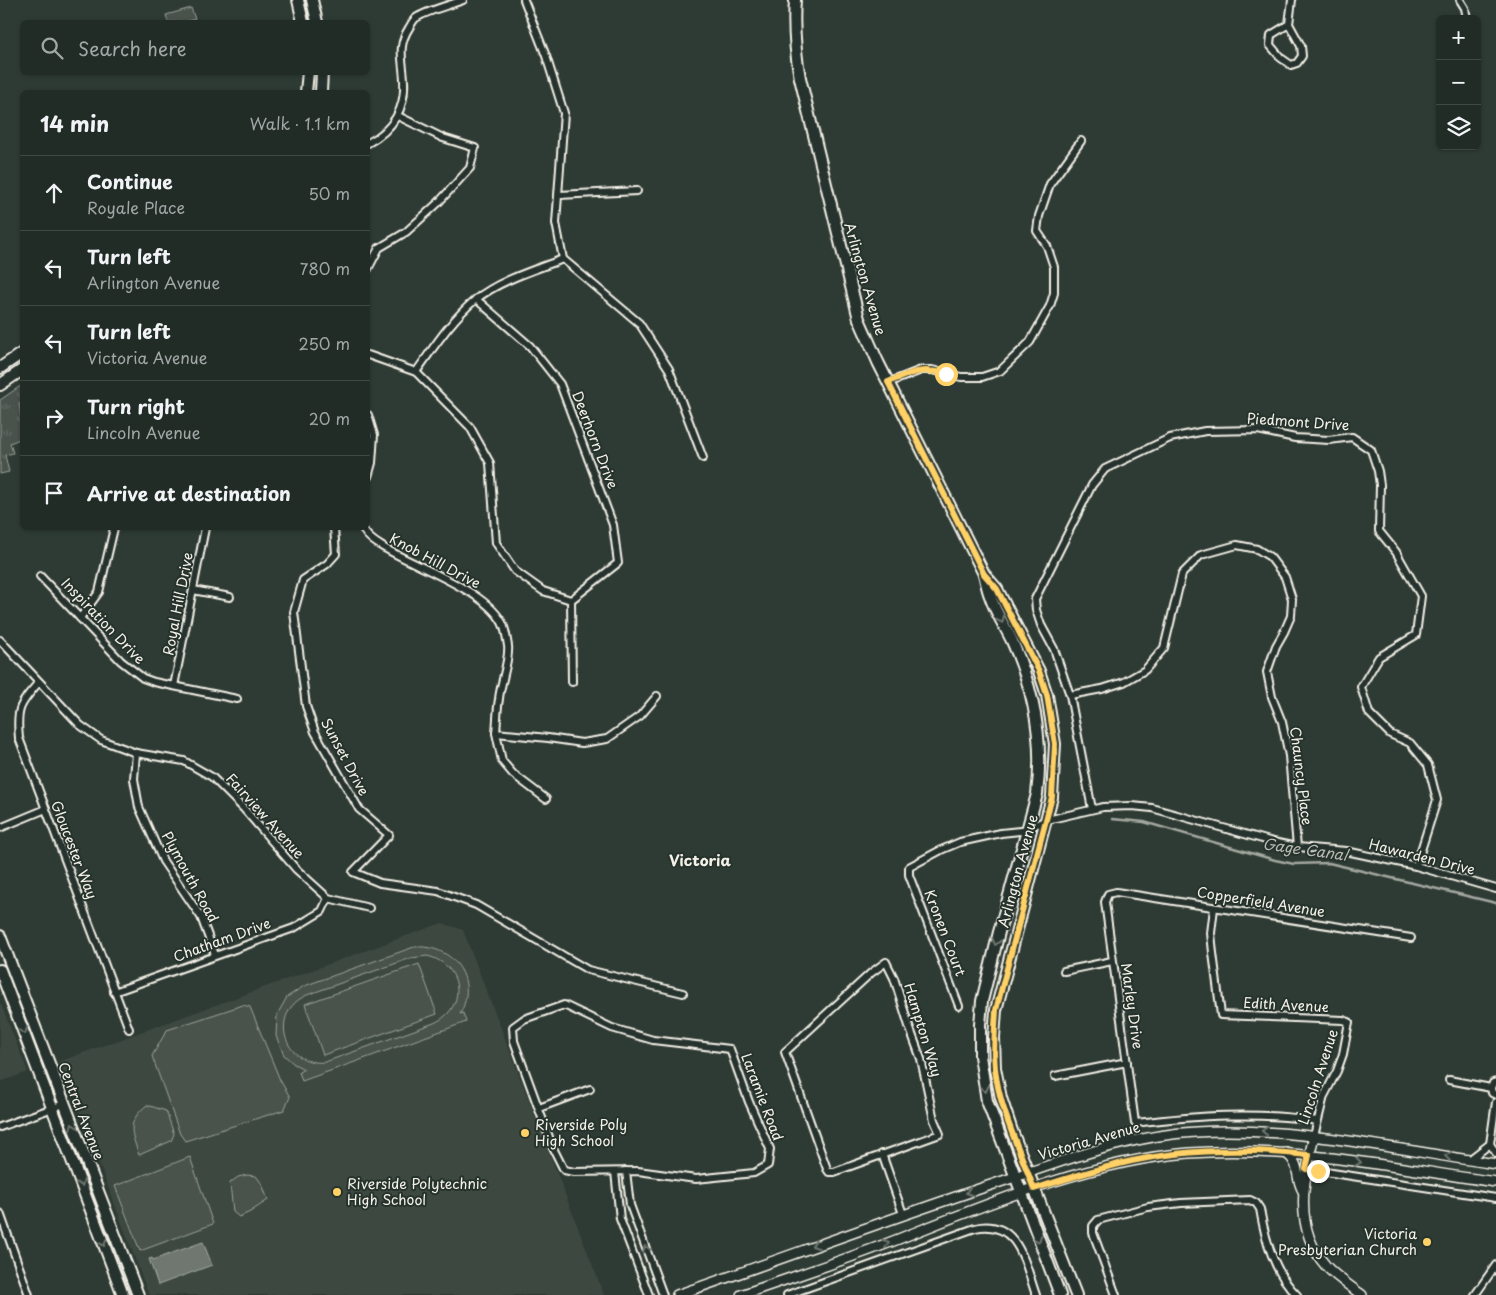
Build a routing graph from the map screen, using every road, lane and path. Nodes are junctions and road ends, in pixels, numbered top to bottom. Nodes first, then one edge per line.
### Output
1 (298, 0) edge
2 (312, 0) edge
3 (463, 0) edge
4 (524, 0) edge
5 (795, 0) edge
6 (1292, 0) edge
7 (1460, 0) edge
8 (1466, 15) edge
9 (303, 20) edge
10 (317, 20) edge
11 (1289, 24) junction
12 (308, 75) edge
13 (322, 75) edge
14 (306, 90) edge
15 (321, 90) edge
16 (398, 116) junction
17 (370, 141) edge
18 (1081, 141) dead end
19 (637, 191) dead end
20 (559, 195) junction
21 (563, 259) junction
22 (370, 266) edge
23 (476, 299) junction
24 (20, 354) edge
25 (370, 356) edge
26 (0, 368) edge
27 (20, 371) edge
28 (416, 372) junction
29 (888, 382) junction
30 (0, 385) edge
31 (370, 421) edge
32 (703, 458) dead end
33 (370, 470) edge
34 (114, 530) edge
35 (205, 530) edge
36 (334, 530) edge
37 (363, 530) edge
38 (984, 574) junction
39 (40, 576) dead end
40 (193, 590) junction
41 (230, 597) dead end
42 (571, 600) junction
43 (80, 618) junction
44 (0, 640) edge
45 (39, 682) junction
46 (572, 682) dead end
47 (174, 686) junction
48 (1070, 695) junction
49 (656, 696) dead end
50 (237, 699) dead end
51 (496, 733) junction
52 (136, 753) junction
53 (546, 799) dead end
54 (46, 809) junction
55 (1092, 809) junction
56 (1047, 820) junction
57 (0, 828) edge
58 (1029, 828) junction
59 (1297, 847) junction
60 (1416, 866) junction
61 (908, 869) joint
62 (1496, 889) edge
63 (1108, 894) joint
64 (328, 898) junction
65 (369, 908) dead end
66 (1214, 908) junction
67 (0, 936) edge
68 (1411, 938) dead end
69 (215, 955) junction
70 (1112, 961) junction
71 (0, 970) edge
72 (1064, 971) dead end
73 (114, 992) junction
74 (683, 993) dead end
75 (959, 1006) dead end
76 (1349, 1022) joint
77 (129, 1029) dead end
78 (1127, 1062) junction
79 (1055, 1076) dead end
80 (1449, 1080) dead end
81 (1496, 1082) edge
82 (1490, 1088) junction
83 (590, 1089) dead end
84 (1496, 1096) edge
85 (1496, 1102) edge
86 (64, 1104) junction
87 (53, 1108) junction
88 (539, 1108) junction
89 (1317, 1121) junction
90 (0, 1127) edge
91 (1314, 1136) junction
92 (1490, 1144) junction
93 (1286, 1153) junction
94 (1496, 1153) edge
95 (882, 1154) junction
96 (1309, 1155) junction
97 (1471, 1160) junction
98 (1496, 1164) edge
99 (1306, 1169) junction
100 (615, 1172) junction
101 (626, 1172) junction
102 (1028, 1172) junction
103 (1015, 1177) junction
104 (1496, 1182) edge
105 (1034, 1189) junction
106 (1303, 1191) junction
107 (1021, 1193) junction
108 (1496, 1198) edge
109 (0, 1213) edge
110 (903, 1214) junction
111 (1496, 1265) edge
112 (29, 1295) edge
113 (123, 1295) edge
114 (138, 1295) edge
115 (649, 1295) edge
116 (663, 1295) edge
117 (677, 1295) edge
118 (741, 1295) edge
119 (786, 1295) edge
120 (1036, 1295) edge
121 (1060, 1295) edge
122 (1076, 1295) edge
123 (1116, 1295) edge
124 (1297, 1295) edge
125 (1362, 1295) edge
126 (1475, 1295) edge

1 - 9 main road
2 - 10 main road
3 - 16 street
4 - 20 street
5 - 29 main road, Arlington Avenue
6 - 11 street
7 - 8 street
11 - 11 street
12 - 14 main road
13 - 15 main road
16 - 17 street
16 - 22 street
18 - 29 street
19 - 20 street
20 - 21 street
21 - 23 street
21 - 32 street
23 - 28 street
23 - 42 street, Deerhorn Drive
24 - 26 main road
25 - 28 street
27 - 30 main road
28 - 42 street
29 - 38 main road, Arlington Avenue
31 - 33 street
34 - 43 street
35 - 40 street, Royal Hill Drive
36 - 74 street, Sunset Drive
37 - 51 street, Knob Hill Drive
38 - 56 main road, Arlington Avenue
38 -> 58 main road, Arlington Avenue
39 - 43 street, Inspiration Drive
40 - 41 street
40 - 47 street, Royal Hill Drive
42 - 46 street
43 - 47 street, Inspiration Drive
44 - 45 street, Fairview Avenue
45 - 52 street, Fairview Avenue
45 - 54 street, Gloucester Way
47 - 50 street, Inspiration Drive
48 - 55 street, Piedmont Drive
48 - 59 street, Chauncy Place
48 - 60 street, Piedmont Drive
49 - 51 street
51 - 53 street, Knob Hill Drive
52 - 64 street, Fairview Avenue
52 - 69 street, Plymouth Road
54 - 57 street
54 - 73 street, Gloucester Way
55 - 56 street, Hawarden Drive
55 - 59 street, Hawarden Drive
56 - 58 street, Hawarden Drive
56 - 102 main road, Arlington Avenue
58 - 61 street, Hawarden Drive
58 -> 103 main road, Arlington Avenue
59 - 60 street, Hawarden Drive
60 - 62 street, Hawarden Drive
61 - 75 street, Kronen Court
63 - 66 street, Copperfield Avenue
63 - 70 street, Marley Drive
64 - 65 street, Fairview Avenue
64 - 69 street, Chatham Drive
66 - 68 street, Copperfield Avenue
66 - 76 street, Edith Avenue
67 - 86 main road, Central Avenue
69 - 73 street, Chatham Drive
70 - 72 street
70 - 78 street, Marley Drive
71 -> 87 main road, Central Avenue
73 - 77 street, Gloucester Way
76 - 89 street, Lincoln Avenue
78 - 79 street
78 - 89 street, Marley Drive
80 - 82 street
81 - 82 street
82 - 84 street
83 - 88 street
85 - 92 street
86 - 87 street
114 -> 86 main road, Central Avenue
87 - 90 street
87 -> 113 main road, Central Avenue
88 - 100 street, Laramie Road
88 - 101 street, Laramie Road
89 - 91 street, Lincoln Avenue
91 - 96 main road, Lincoln Avenue
97 -> 91 main road, Victoria Avenue
91 -> 102 main road, Victoria Avenue
92 - 94 street
92 - 97 street
93 - 96 main road
93 - 105 main road
93 - 106 main road
95 - 95 street, Hampton Way
95 - 110 street
96 - 99 main road, Lincoln Avenue
96 -> 104 main road
97 - 98 main road, Victoria Avenue
99 - 106 main road, Lincoln Avenue
99 - 108 street
100 - 101 street, Laramie Road
100 - 115 street
116 -> 101 street
102 - 103 main road, Victoria Avenue
102 - 105 main road, Arlington Avenue
103 - 107 main road, Arlington Avenue
103 -> 110 main road, Victoria Avenue
105 - 107 main road
105 - 122 main road, Arlington Avenue
106 - 125 main road, Lincoln Avenue
118 -> 107 main road
107 -> 121 main road, Arlington Avenue
109 - 112 street
110 -> 117 main road, Victoria Avenue
111 - 126 street
119 - 120 street
123 - 124 street

